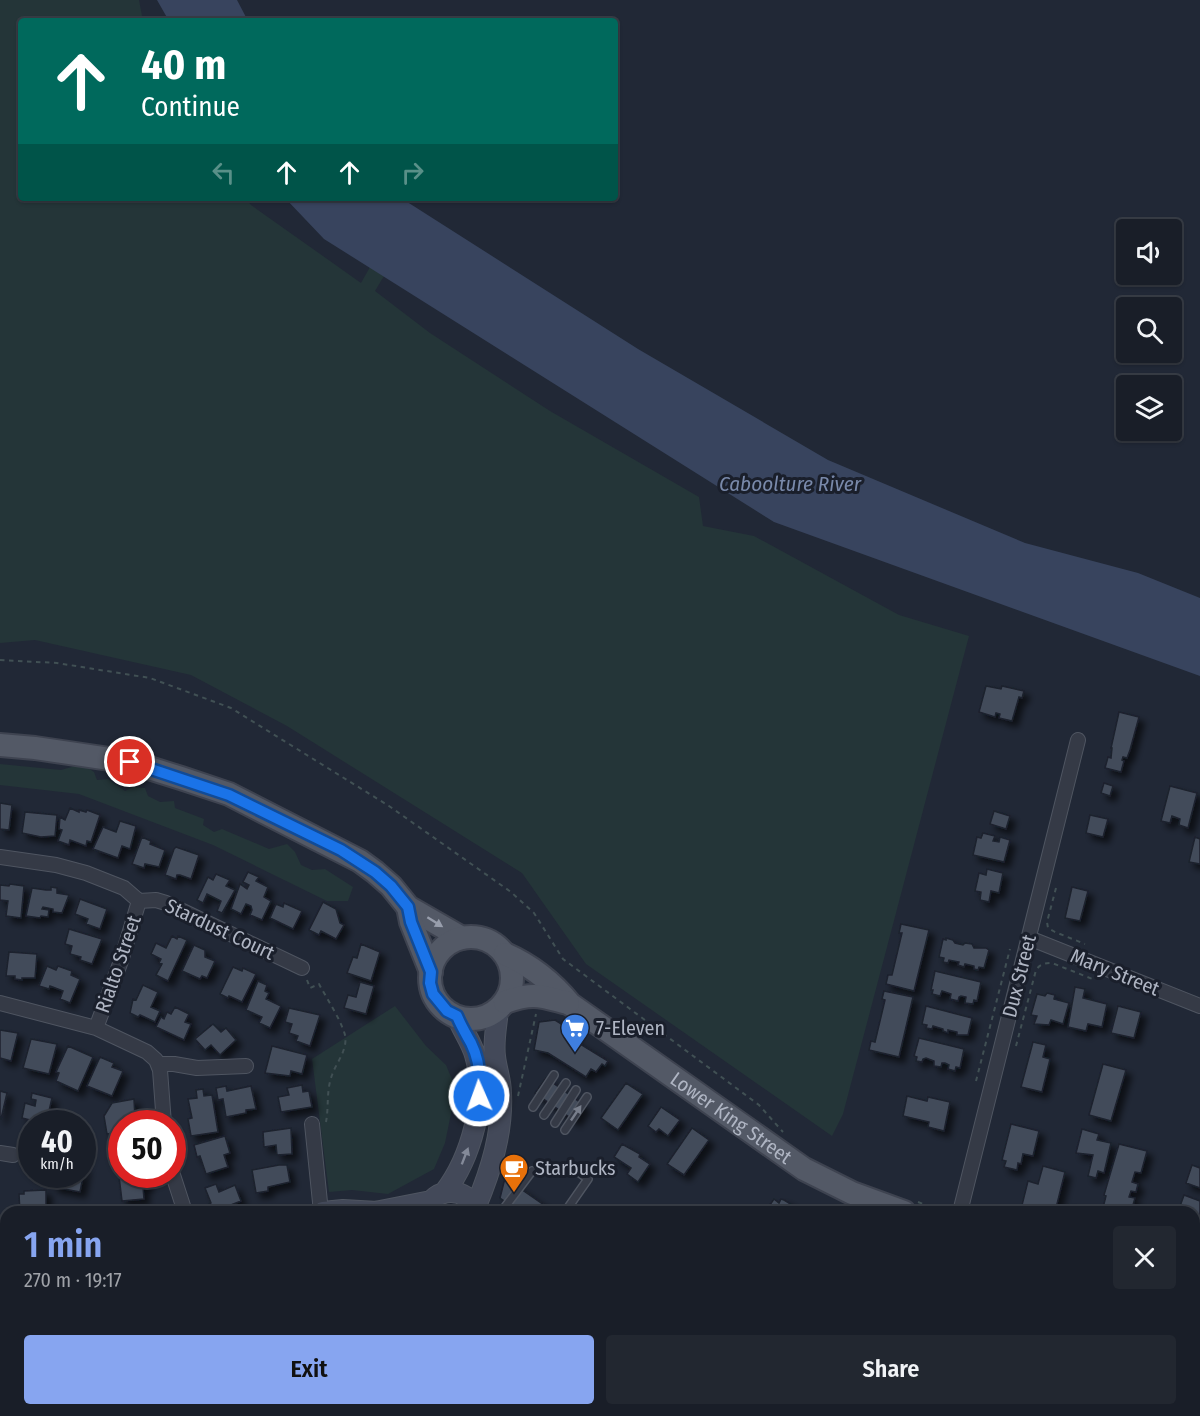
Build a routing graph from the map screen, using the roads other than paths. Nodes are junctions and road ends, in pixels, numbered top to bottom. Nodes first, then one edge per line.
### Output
1 (1078, 740) dead end
2 (0, 745) edge
3 (0, 857) edge
4 (139, 901) junction
5 (408, 907) junction
6 (462, 938) junction
7 (1029, 938) junction
8 (505, 954) junction
9 (302, 968) road end
10 (431, 972) junction
11 (0, 1003) edge
12 (570, 1004) junction
13 (501, 1005) junction
14 (1200, 1006) edge
15 (457, 1016) junction
16 (96, 1028) junction
17 (159, 1064) junction
18 (246, 1066) dead end
19 (554, 1075) dead end
20 (566, 1083) dead end
21 (576, 1090) dead end
22 (587, 1097) dead end
23 (533, 1107) dead end
24 (163, 1110) edge
25 (544, 1115) dead end
26 (555, 1123) dead end
27 (319, 1124) road end
28 (565, 1130) dead end
29 (532, 1171) dead end
30 (578, 1171) dead end
31 (177, 1188) edge
32 (433, 1202) edge
33 (183, 1206) edge
34 (322, 1206) edge
35 (410, 1206) edge
36 (475, 1206) edge
37 (478, 1206) edge
38 (507, 1206) edge
39 (569, 1206) edge
40 (910, 1206) edge
41 (962, 1206) edge

1 - 7 street, Dux Street
2 - 5 main road
3 - 4 street, Stardust Court
4 - 9 street, Stardust Court
4 - 16 street, Rialto Street
5 -> 6 main road
5 - 10 main road
6 - 8 main road
6 - 10 main road
7 - 14 street, Mary Street
7 - 41 street, Dux Street
8 - 12 main road
8 - 13 main road
10 - 15 main road
11 - 16 street
12 - 13 main road
12 - 40 main road, Lower King Street
13 - 15 main road
13 - 37 main road
32 -> 15 main road
16 - 17 street
17 - 18 street
17 - 24 street
19 - 23 lane
20 - 25 lane
21 - 26 lane
28 -> 22 lane
27 - 34 street
29 - 38 lane
30 - 39 lane
31 - 33 street
32 - 35 main road
32 - 36 main road

